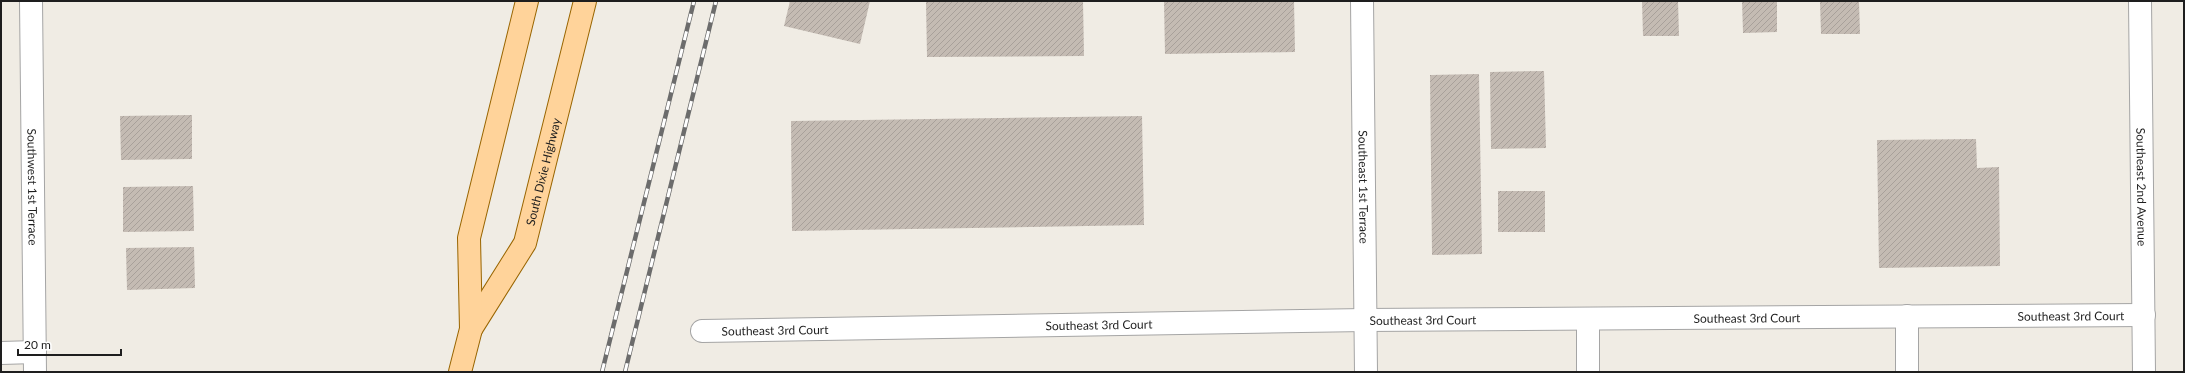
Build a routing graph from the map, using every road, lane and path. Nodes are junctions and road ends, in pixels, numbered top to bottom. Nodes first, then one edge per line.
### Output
1 (31, 1) edge
2 (527, 1) edge
3 (585, 1) edge
4 (1362, 1) edge
5 (2140, 1) edge
6 (2144, 315) junction
7 (1907, 316) junction
8 (1588, 319) junction
9 (1366, 320) junction
10 (471, 329) junction
11 (702, 331) dead end
12 (1, 353) edge
13 (35, 362) edge
14 (460, 372) edge
15 (1366, 372) edge
16 (1588, 372) edge
17 (1907, 372) edge
18 (2144, 372) edge

1 - 13 street, Southwest 1st Terrace
2 - 10 main road, South Dixie Highway
3 - 10 main road, South Dixie Highway
4 - 9 street, Southeast 1st Terrace
5 - 6 street, Southeast 2nd Avenue
6 - 7 street, Southeast 3rd Court
6 - 18 street, Southeast 2nd Avenue
7 - 8 street, Southeast 3rd Court
7 - 17 street
8 - 9 street, Southeast 3rd Court
8 - 16 street
9 - 11 street, Southeast 3rd Court
9 - 15 street, Southeast 1st Terrace
10 - 14 main road, South Dixie Highway
12 - 13 street

